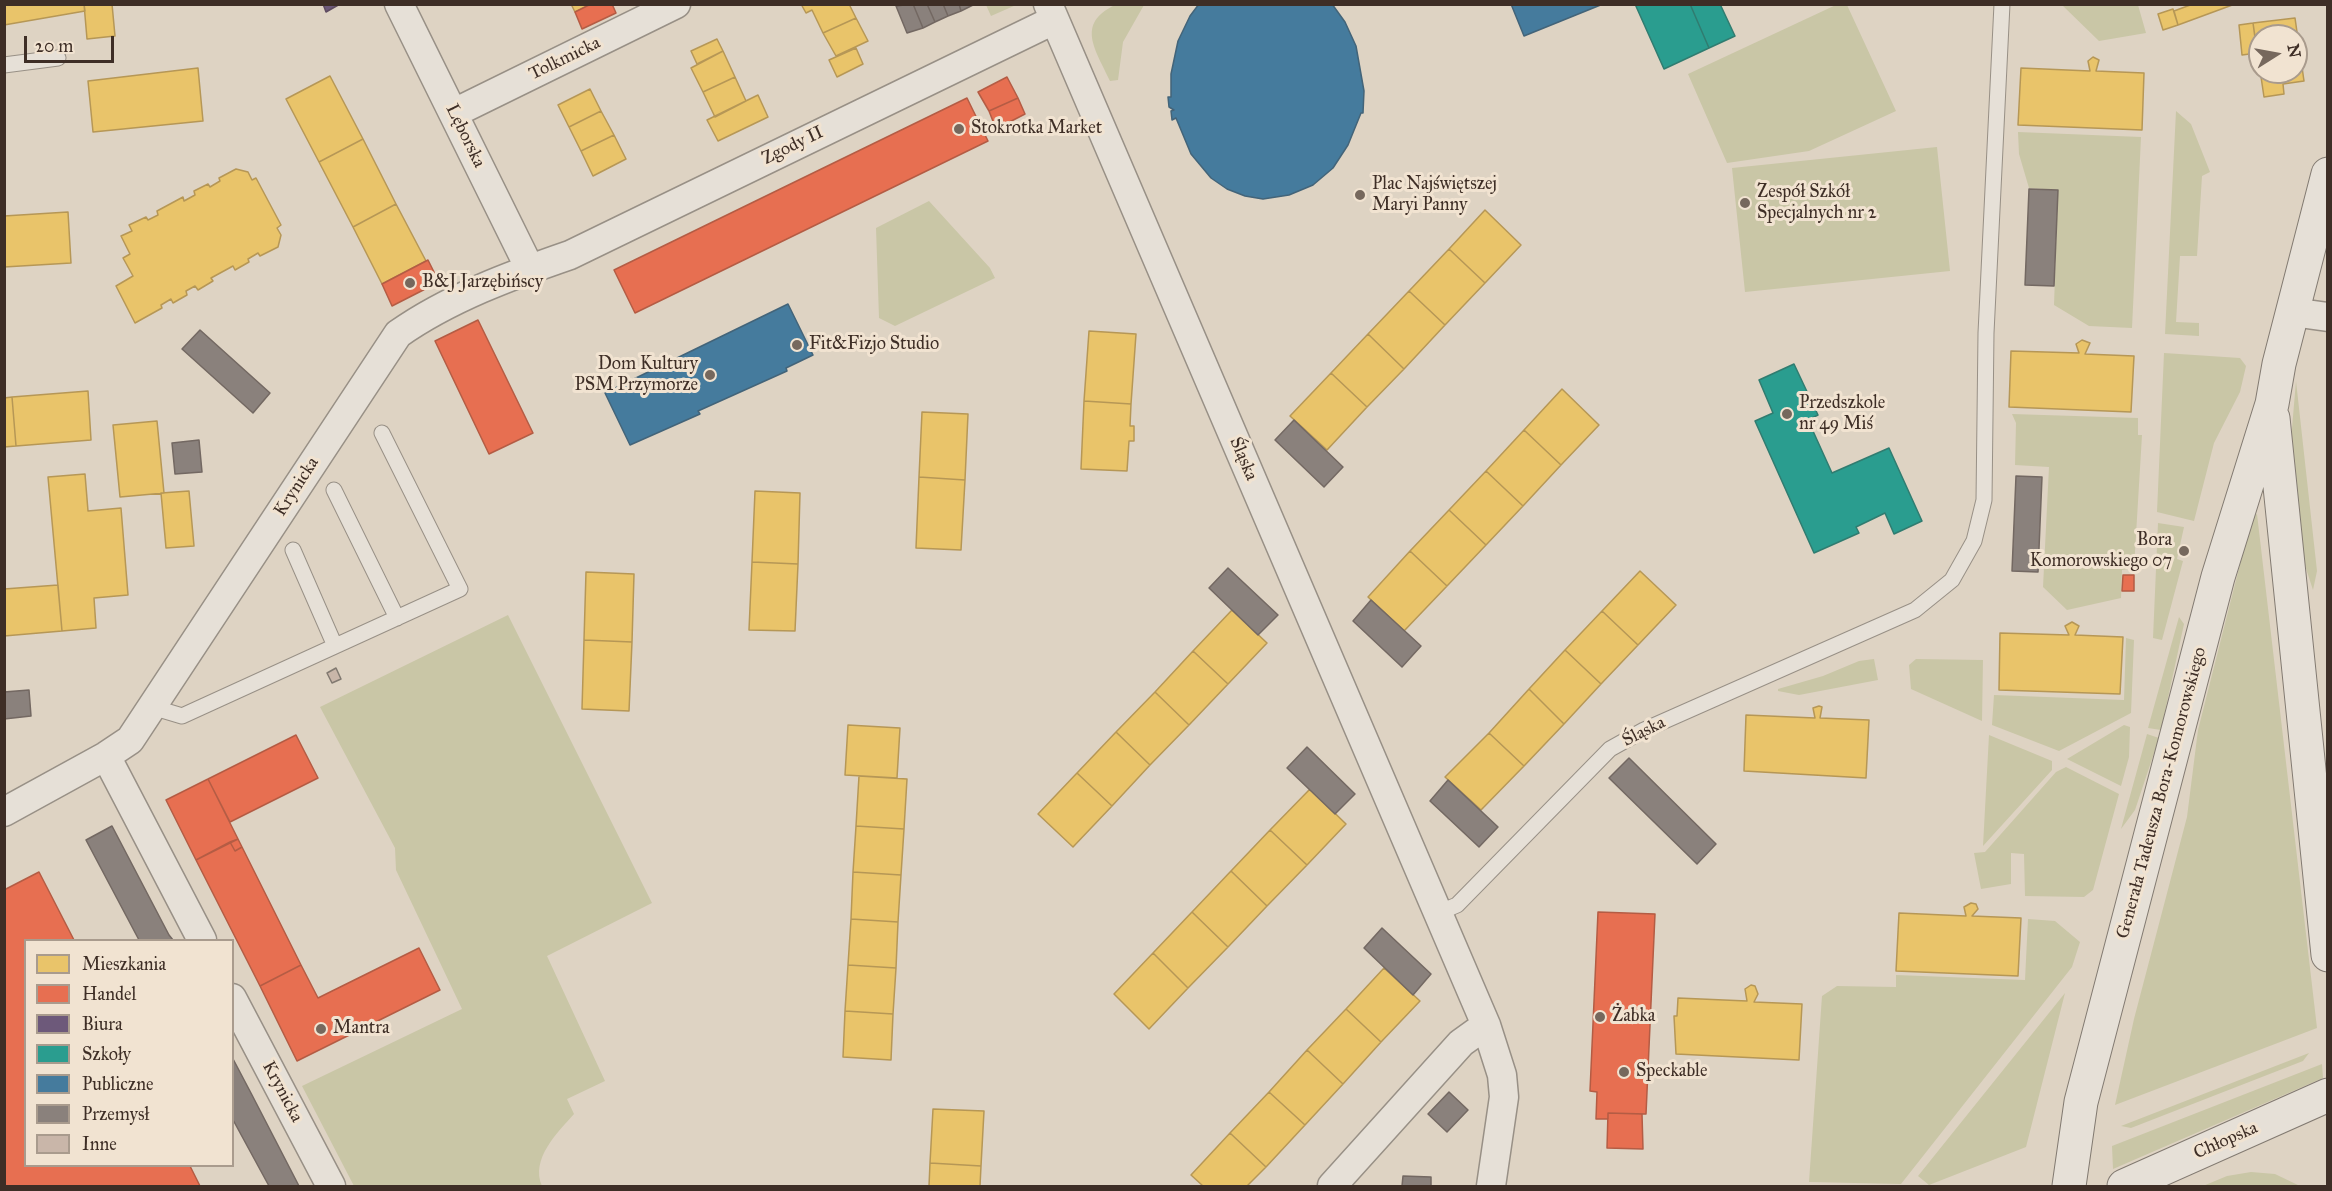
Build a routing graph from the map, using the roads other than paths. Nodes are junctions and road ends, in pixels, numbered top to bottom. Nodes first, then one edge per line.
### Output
1 (399, 4) edge
2 (2002, 4) edge
3 (670, 6) edge
4 (1051, 12) edge
5 (58, 58) dead end
6 (4, 65) edge
7 (454, 113) junction
8 (2328, 174) edge
9 (530, 269) junction
10 (2292, 312) junction
11 (2328, 317) edge
12 (2272, 405) junction
13 (382, 433) dead end
14 (334, 490) dead end
15 (292, 550) dead end
16 (397, 618) junction
17 (335, 646) junction
18 (153, 707) junction
19 (106, 756) junction
20 (4, 812) edge
21 (1438, 913) junction
22 (201, 939) edge
23 (2328, 955) edge
24 (234, 1002) edge
25 (1486, 1025) junction
26 (2328, 1095) edge
27 (331, 1186) edge
28 (1332, 1186) edge
29 (1491, 1186) edge
30 (2069, 1186) edge
31 (2124, 1186) edge

1 - 7 street, Lęborska
2 - 21 lane, Śląska
3 - 7 street, Tolkmicka
4 - 9 street, Zgody II
4 - 21 street, Śląska
5 - 6 lane
7 - 9 street, Lęborska
8 - 10 street, Generała Tadeusza Bora-Komorowskiego
9 - 18 street, Krynicka
10 - 11 street
10 - 12 street, Generała Tadeusza Bora-Komorowskiego
12 - 23 street, Generała Tadeusza Bora-Komorowskiego
12 - 30 street, Generała Tadeusza Bora-Komorowskiego
13 - 16 lane
14 - 16 lane
15 - 17 lane
16 - 17 lane
17 - 18 lane
18 - 19 street, Krynicka
19 - 20 street, Krynicka
19 - 22 street
21 - 25 street, Śląska
24 - 27 street, Krynicka
25 - 28 street
25 - 29 street, Śląska
26 - 31 street, Chłopska

